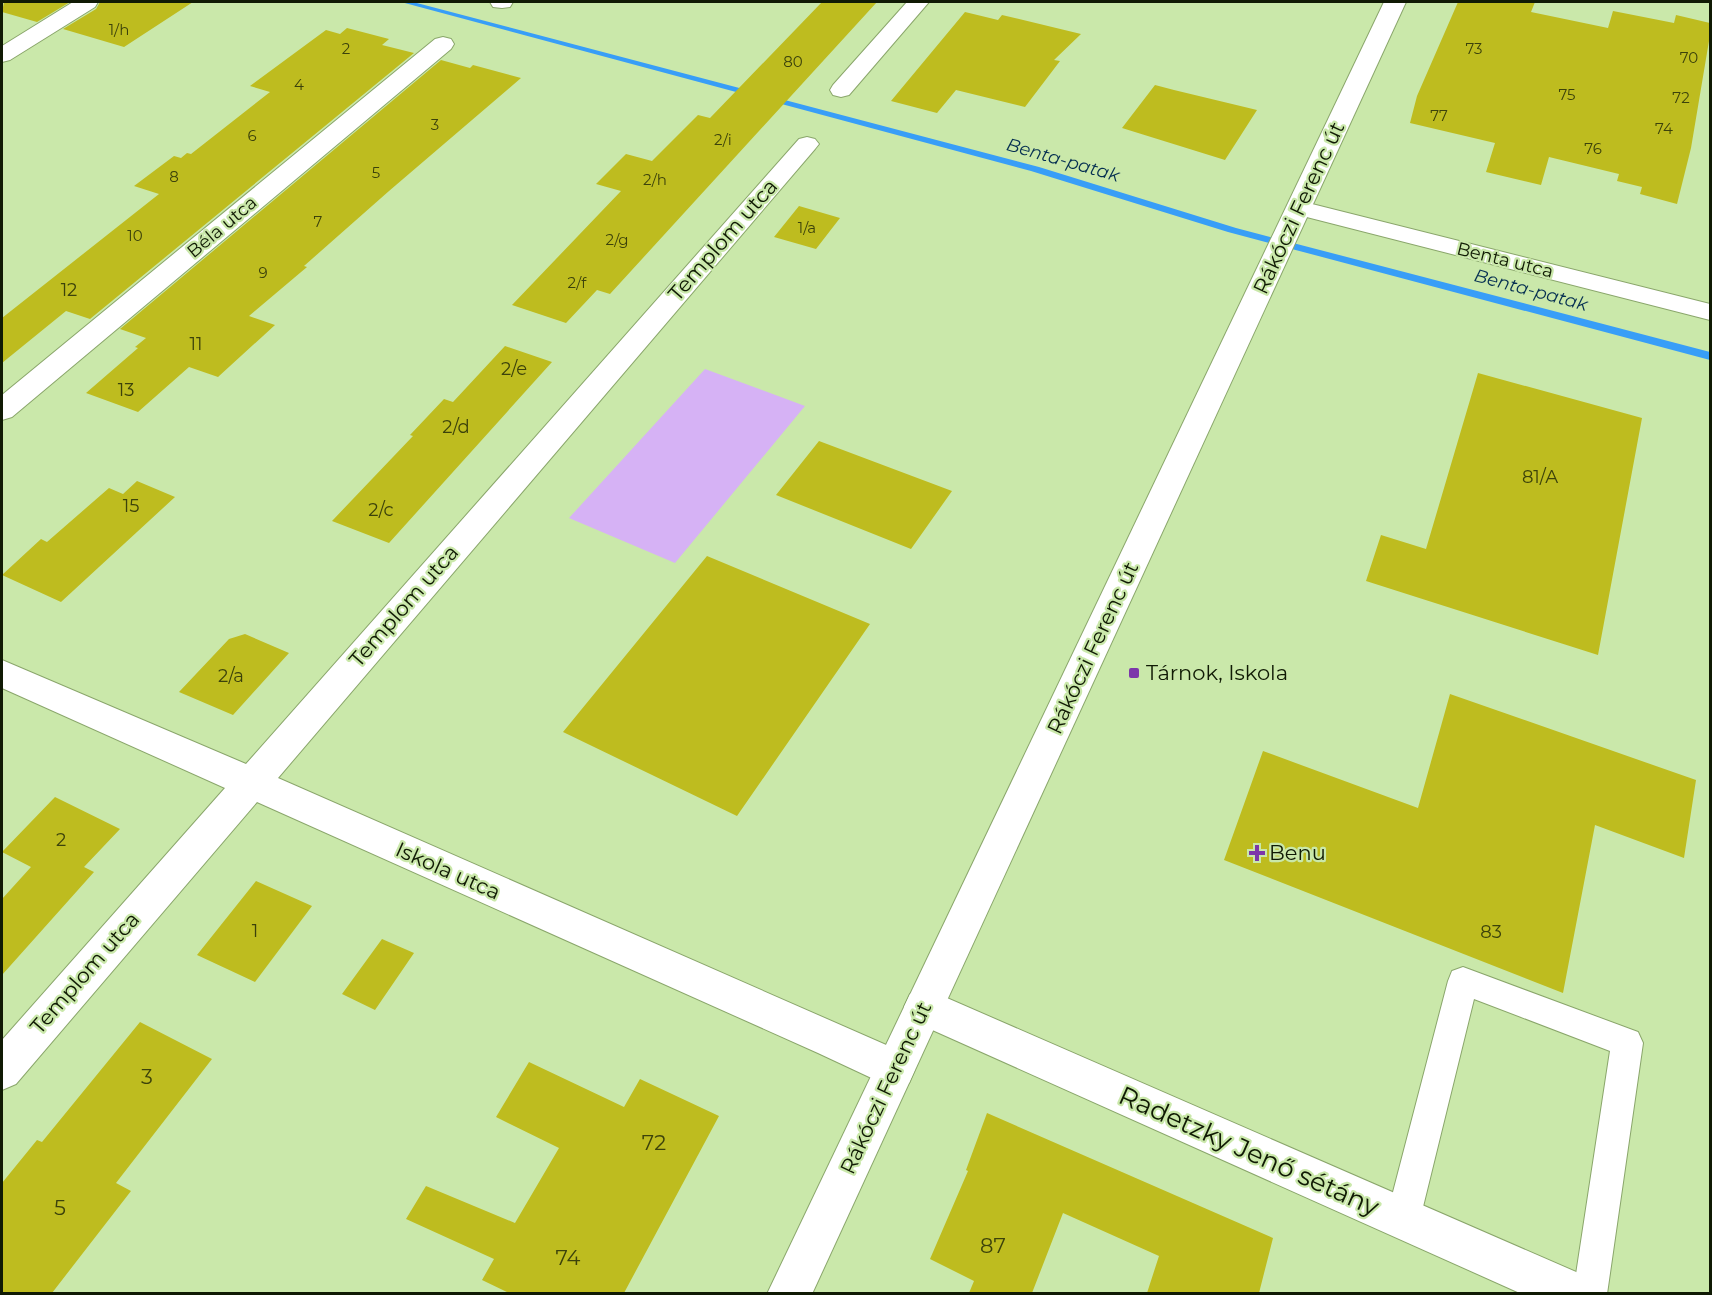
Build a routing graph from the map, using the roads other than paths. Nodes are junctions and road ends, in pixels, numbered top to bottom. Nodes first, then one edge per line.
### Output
1 (87, 2) edge
2 (918, 2) edge
3 (1395, 2) edge
4 (443, 44) dead end
5 (2, 56) edge
6 (841, 90) dead end
7 (807, 144) dead end
8 (1300, 208) junction
9 (1710, 312) edge
10 (2, 410) edge
11 (2, 673) edge
12 (249, 783) junction
13 (924, 1007) junction
14 (895, 1069) junction
15 (2, 1070) edge
16 (1403, 1219) junction
17 (789, 1293) edge
18 (1574, 1293) edge
19 (1590, 1293) edge

1 - 5 street
2 - 6 street
3 - 8 street, Rákóczi Ferenc út
4 - 10 street, Béla utca
7 - 12 street, Templom utca
8 - 9 street, Benta utca
8 - 13 street, Rákóczi Ferenc út
11 - 12 street, Iskola utca
12 - 14 street, Iskola utca
12 - 15 street, Templom utca
13 - 14 street, Rákóczi Ferenc út
13 - 16 street, Radetzky Jenő sétány
14 - 17 street, Rákóczi Ferenc út
16 - 18 street, Radetzky Jenő sétány
16 - 19 lane

